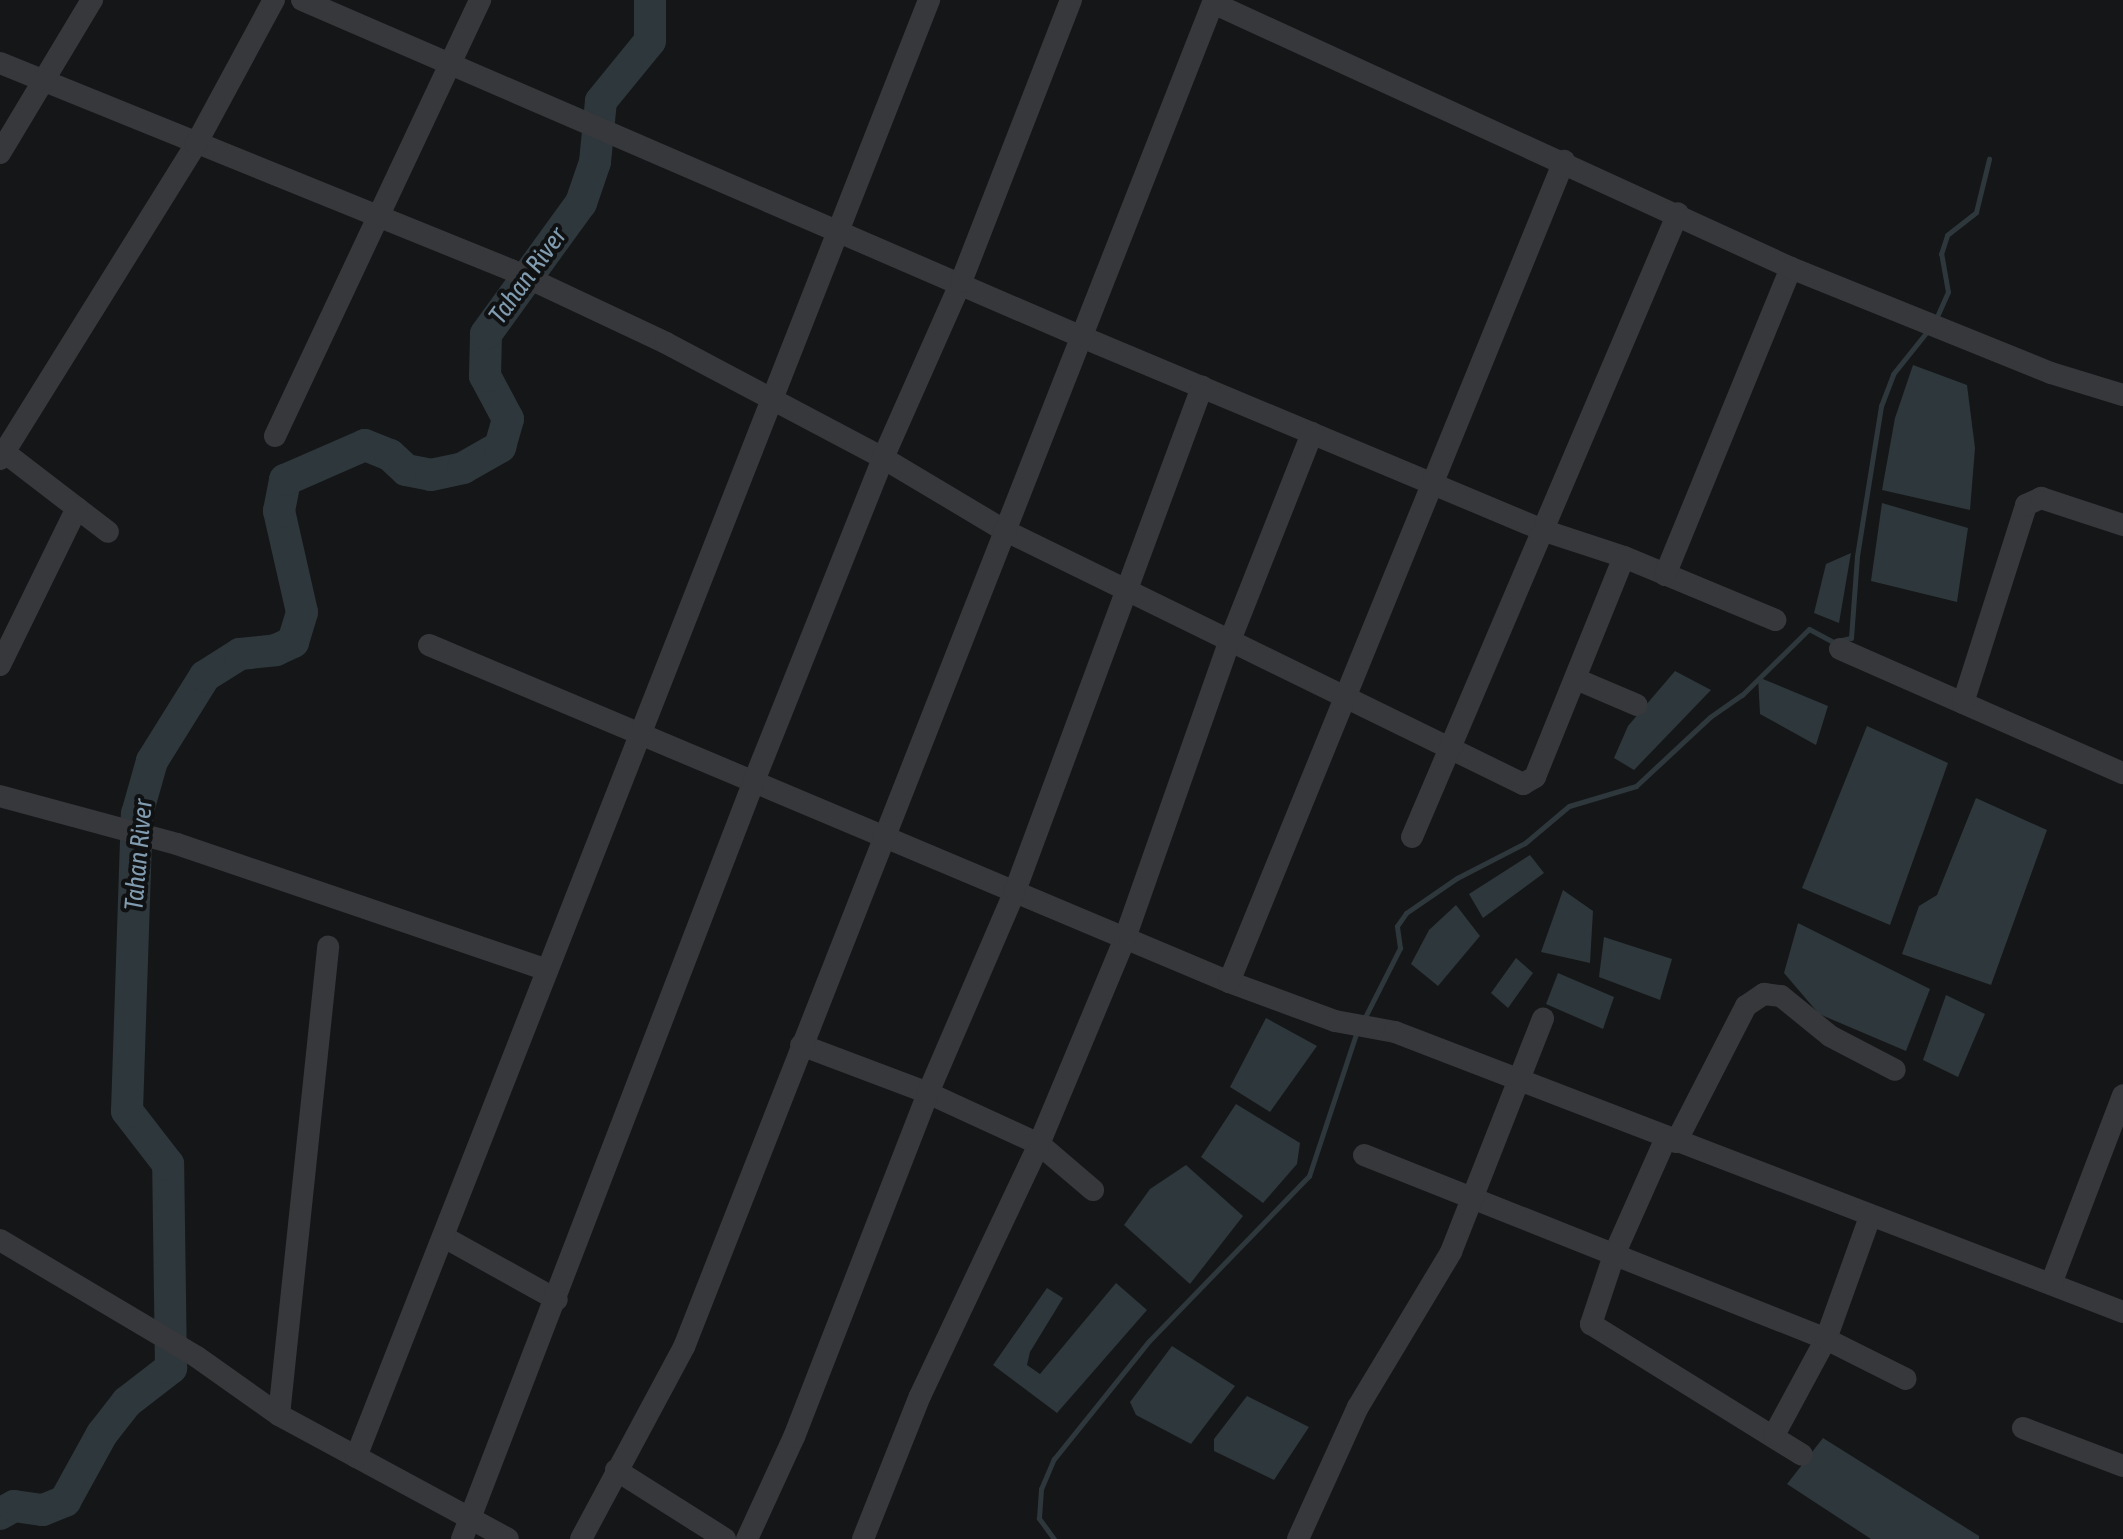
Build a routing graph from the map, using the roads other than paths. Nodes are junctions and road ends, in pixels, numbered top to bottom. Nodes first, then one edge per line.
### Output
1 (92, 0) edge
2 (274, 0) edge
3 (302, 0) edge
4 (480, 0) edge
5 (929, 0) edge
6 (1071, 0) edge
7 (0, 63) edge
8 (449, 64) junction
9 (45, 79) junction
10 (196, 144) junction
11 (0, 153) edge
12 (1564, 161) junction
13 (1678, 213) junction
14 (379, 215) junction
15 (835, 231) junction
16 (1791, 268) junction
17 (961, 282) junction
18 (1082, 337) junction
19 (1202, 387) junction
20 (2123, 395) edge
21 (769, 399) junction
22 (1312, 433) junction
23 (275, 436) dead end
24 (2, 453) edge
25 (883, 458) junction
26 (1433, 484) junction
27 (77, 508) junction
28 (2123, 525) edge
29 (1004, 530) junction
30 (1545, 531) junction
31 (108, 532) dead end
32 (1624, 557) junction
33 (1665, 575) junction
34 (1126, 592) junction
35 (1775, 620) dead end
36 (1229, 643) junction
37 (429, 645) dead end
38 (1840, 649) dead end
39 (0, 665) edge
40 (1576, 679) junction
41 (1343, 699) junction
42 (1963, 703) junction
43 (1637, 705) dead end
44 (641, 733) junction
45 (1453, 750) junction
46 (2123, 773) edge
47 (754, 781) junction
48 (0, 796) edge
49 (882, 835) junction
50 (1412, 837) dead end
51 (1015, 891) junction
52 (1125, 938) junction
53 (328, 947) dead end
54 (547, 970) junction
55 (1229, 982) junction
56 (1543, 1019) dead end
57 (801, 1045) junction
58 (1895, 1070) dead end
59 (1520, 1080) junction
60 (928, 1093) junction
61 (2123, 1095) edge
62 (1671, 1140) junction
63 (1039, 1144) junction
64 (1364, 1155) dead end
65 (1093, 1190) dead end
66 (1476, 1198) junction
67 (1870, 1217) junction
68 (444, 1237) junction
69 (0, 1240) edge
70 (1614, 1255) junction
71 (2051, 1284) junction
72 (557, 1300) junction
73 (2123, 1312) edge
74 (1826, 1339) junction
75 (1906, 1379) dead end
76 (279, 1415) junction
77 (2023, 1428) dead end
78 (1774, 1435) junction
79 (1802, 1455) dead end
80 (356, 1457) junction
81 (2123, 1466) edge
82 (616, 1470) junction
83 (467, 1529) edge
84 (508, 1539) edge
85 (581, 1539) edge
86 (725, 1539) edge
87 (747, 1539) edge
88 (863, 1539) edge
89 (1298, 1539) edge

1 - 9 street
2 - 10 street
3 - 8 street
4 - 8 street
5 - 15 street
6 - 17 street
7 - 9 street
8 - 14 street
8 - 15 street
9 - 10 street
9 - 11 street
10 - 14 street
10 - 24 street
12 - 13 street
12 - 18 street
12 - 26 street
13 - 16 street
13 - 30 street
14 - 21 street
14 - 23 street
15 - 17 street
15 - 21 street
16 - 20 street
16 - 33 street
17 - 18 street
17 - 25 street
18 - 19 street
18 - 29 street
19 - 22 street
19 - 34 street
21 - 25 street
21 - 44 street
22 - 26 street
22 - 36 street
24 - 27 street
25 - 29 street
25 - 47 street
26 - 30 street
26 - 41 street
27 - 31 street
27 - 39 street
28 - 42 street
29 - 34 street
29 - 49 street
30 - 32 street
30 - 45 street
32 - 33 street
32 - 40 street
33 - 35 street
34 - 36 street
34 - 51 street
36 - 41 street
36 - 52 street
37 - 44 street
38 - 42 street
40 - 43 street
40 - 45 street
41 - 45 street
41 - 55 street
42 - 46 street
44 - 47 street
44 - 54 street
45 - 50 street
47 - 49 street
47 - 72 street
48 - 54 street
49 - 51 street
49 - 57 street
51 - 52 street
51 - 60 street
52 - 55 street
52 - 63 street
53 - 76 street
54 - 68 street
55 - 59 street
56 - 59 street
57 - 60 street
57 - 82 street
58 - 62 street
59 - 62 street
59 - 66 street
60 - 63 street
60 - 87 street
61 - 71 street
62 - 67 street
62 - 70 street
63 - 65 street
63 - 88 street
64 - 66 street
66 - 70 street
66 - 89 street
67 - 71 street
67 - 74 street
68 - 72 street
68 - 80 street
69 - 76 street
70 - 74 street
70 - 78 street
71 - 73 street
72 - 83 street
74 - 75 street
74 - 78 street
76 - 80 street
77 - 81 street
78 - 79 street
80 - 83 street
82 - 85 street
82 - 86 street
83 - 84 street

